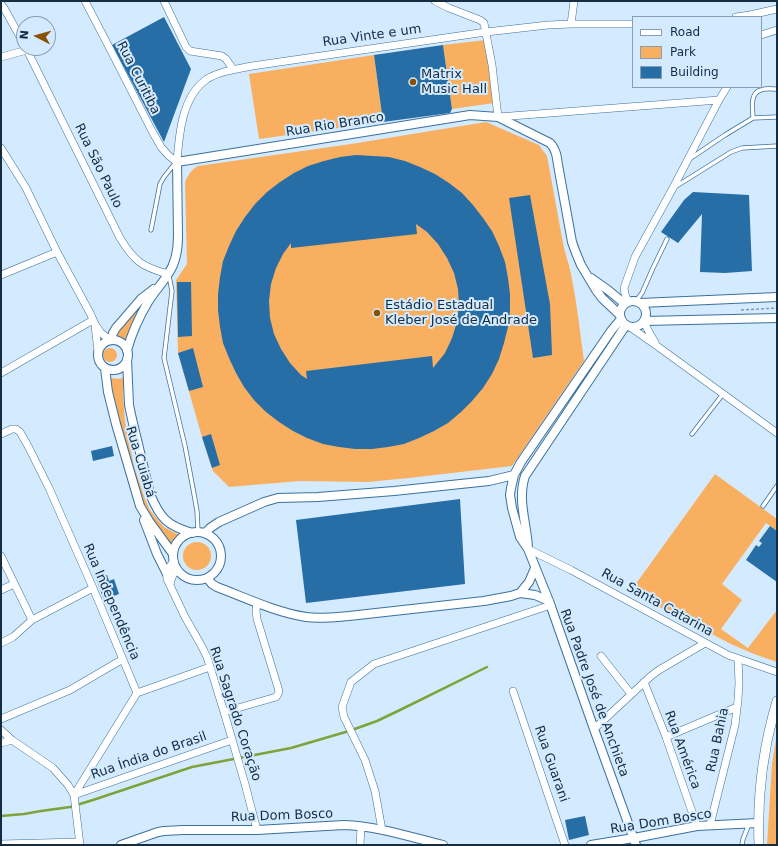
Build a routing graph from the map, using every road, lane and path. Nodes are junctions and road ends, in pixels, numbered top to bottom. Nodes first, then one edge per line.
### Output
1 (85, 1) edge
2 (164, 1) edge
3 (172, 1) edge
4 (435, 1) edge
5 (574, 1) edge
6 (1, 4) edge
7 (777, 9) edge
8 (168, 10) junction
9 (743, 16) edge
10 (572, 24) junction
11 (632, 24) edge
12 (16, 29) edge
13 (777, 30) edge
14 (486, 32) junction
15 (762, 35) edge
16 (16, 51) edge
17 (30, 56) edge
18 (1, 57) edge
19 (233, 69) junction
20 (726, 88) edge
21 (777, 89) edge
22 (719, 100) junction
23 (498, 117) junction
24 (777, 117) edge
25 (753, 118) junction
26 (777, 146) edge
27 (1, 148) edge
28 (688, 160) junction
29 (177, 162) junction
30 (673, 188) junction
31 (151, 230) dead end
32 (667, 239) dead end
33 (57, 252) junction
34 (168, 274) junction
35 (1, 275) edge
36 (588, 275) junction
37 (160, 285) junction
38 (777, 297) edge
39 (632, 302) junction
40 (777, 318) edge
41 (624, 321) junction
42 (644, 321) junction
43 (94, 322) junction
44 (111, 340) junction
45 (657, 346) junction
46 (127, 350) junction
47 (98, 351) junction
48 (127, 359) junction
49 (105, 368) junction
50 (1, 373) edge
51 (723, 394) junction
52 (777, 433) edge
53 (1, 434) edge
54 (692, 434) dead end
55 (514, 475) junction
56 (777, 486) edge
57 (140, 506) junction
58 (763, 506) dead end
59 (198, 533) junction
60 (528, 549) junction
61 (1, 556) edge
62 (174, 558) junction
63 (535, 568) junction
64 (177, 569) junction
65 (167, 574) junction
66 (207, 578) junction
67 (14, 584) junction
68 (170, 587) junction
69 (93, 588) junction
70 (1, 590) edge
71 (520, 593) junction
72 (257, 602) junction
73 (550, 603) junction
74 (32, 620) junction
75 (1, 643) edge
76 (705, 643) junction
77 (601, 656) dead end
78 (738, 659) junction
79 (123, 660) junction
80 (210, 667) junction
81 (777, 672) edge
82 (644, 682) junction
83 (513, 691) dead end
84 (137, 693) junction
85 (631, 694) junction
86 (777, 701) edge
87 (737, 707) junction
88 (224, 712) junction
89 (1, 719) edge
90 (594, 729) junction
91 (1, 730) edge
92 (666, 737) junction
93 (12, 740) junction
94 (232, 740) junction
95 (1, 742) edge
96 (74, 796) junction
97 (758, 823) junction
98 (749, 824) junction
99 (710, 825) junction
100 (360, 826) junction
101 (697, 826) junction
102 (257, 830) junction
103 (382, 830) junction
104 (635, 842) edge
105 (80, 843) edge
106 (1, 844) edge
107 (121, 845) edge
108 (360, 845) edge
109 (443, 845) edge
110 (565, 845) edge
111 (591, 845) edge
112 (742, 845) edge
113 (759, 845) edge

1 - 29 street, Rua Curitiba
2 - 8 street
3 - 8 street
4 - 14 street
5 - 10 street
6 - 12 street, Rua São Paulo
7 - 9 street
8 - 19 street
10 - 11 street, Rua Vinte e um
10 - 14 street, Rua Vinte e um
13 - 15 street
14 - 19 street, Rua Vinte e um
14 - 23 street
16 - 18 street
17 - 34 street, Rua São Paulo
19 - 29 street, Rua Vinte e um
20 - 22 street
21 - 25 lane
22 - 23 street
22 - 28 street
23 - 29 street, Rua Rio Branco
23 - 36 street
24 - 25 lane
25 - 28 lane
26 - 30 lane
27 - 33 street
28 - 30 street
29 - 31 lane
29 - 34 street
30 - 39 street
32 - 39 lane
33 - 35 street
33 - 43 street
34 - 37 street
34 - 59 lane
36 - 39 street
36 - 41 street
37 - 44 street
37 - 46 street
38 - 39 street
39 - 41 street
39 - 42 street
40 - 42 street
41 - 42 street
41 - 45 street
41 - 55 street
41 - 60 street
42 - 45 street
43 - 44 street
43 - 47 street
43 - 50 street
44 - 46 street
44 - 47 street
45 - 51 street
46 - 48 street
47 - 49 street
48 - 49 street
48 - 59 street, Rua Cuiabá
49 - 57 street, Rua Cuiabá
51 - 52 street
51 - 54 lane
53 - 69 street, Rua Independência
55 - 59 street
55 - 60 street
56 - 58 lane
57 - 62 street, Rua Cuiabá
57 - 65 street
59 - 62 street
59 - 66 street
60 - 63 street, Rua Padre José de Anchieta
60 - 76 street, Rua Santa Catarina
61 - 67 street
62 - 64 street
62 - 65 street
63 - 71 street
63 - 73 street, Rua Padre José de Anchieta
64 - 66 street
64 - 68 street
65 - 68 street, Rua Sagrado Coração
66 - 72 street
67 - 70 street
67 - 74 street
68 - 80 street, Rua Sagrado Coração
69 - 74 street
69 - 79 street, Rua Independência
71 - 72 street
71 - 73 street
72 - 88 street
73 - 90 street, Rua Padre José de Anchieta
73 - 103 street
74 - 75 street
76 - 78 street, Rua Santa Catarina
76 - 82 street
77 - 85 street
78 - 81 street, Rua Santa Catarina
78 - 87 street, Rua Bahia
79 - 84 street, Rua Independência
79 - 89 street
80 - 84 street
80 - 88 street, Rua Sagrado Coração
82 - 85 street
82 - 92 street, Rua América
83 - 110 street, Rua Guarani
84 - 96 street
85 - 90 street
86 - 97 main road
87 - 92 street
87 - 99 street, Rua Bahia
88 - 94 street, Rua Sagrado Coração
90 - 104 street, Rua Padre José de Anchieta
91 - 93 street
92 - 101 street, Rua América
93 - 95 street
93 - 96 street
94 - 96 street, Rua Índia do Brasil
94 - 102 street, Rua Sagrado Coração
96 - 105 street
97 - 98 street, Rua Dom Bosco
97 - 113 main road
98 - 99 street, Rua Dom Bosco
98 - 112 lane
99 - 101 street, Rua Dom Bosco
100 - 102 street, Rua Dom Bosco
100 - 103 street, Rua Dom Bosco
100 - 108 street
101 - 104 street, Rua Dom Bosco
102 - 107 street, Rua Dom Bosco
103 - 109 street, Rua Dom Bosco
104 - 111 street, Rua Dom Bosco
105 - 106 street

